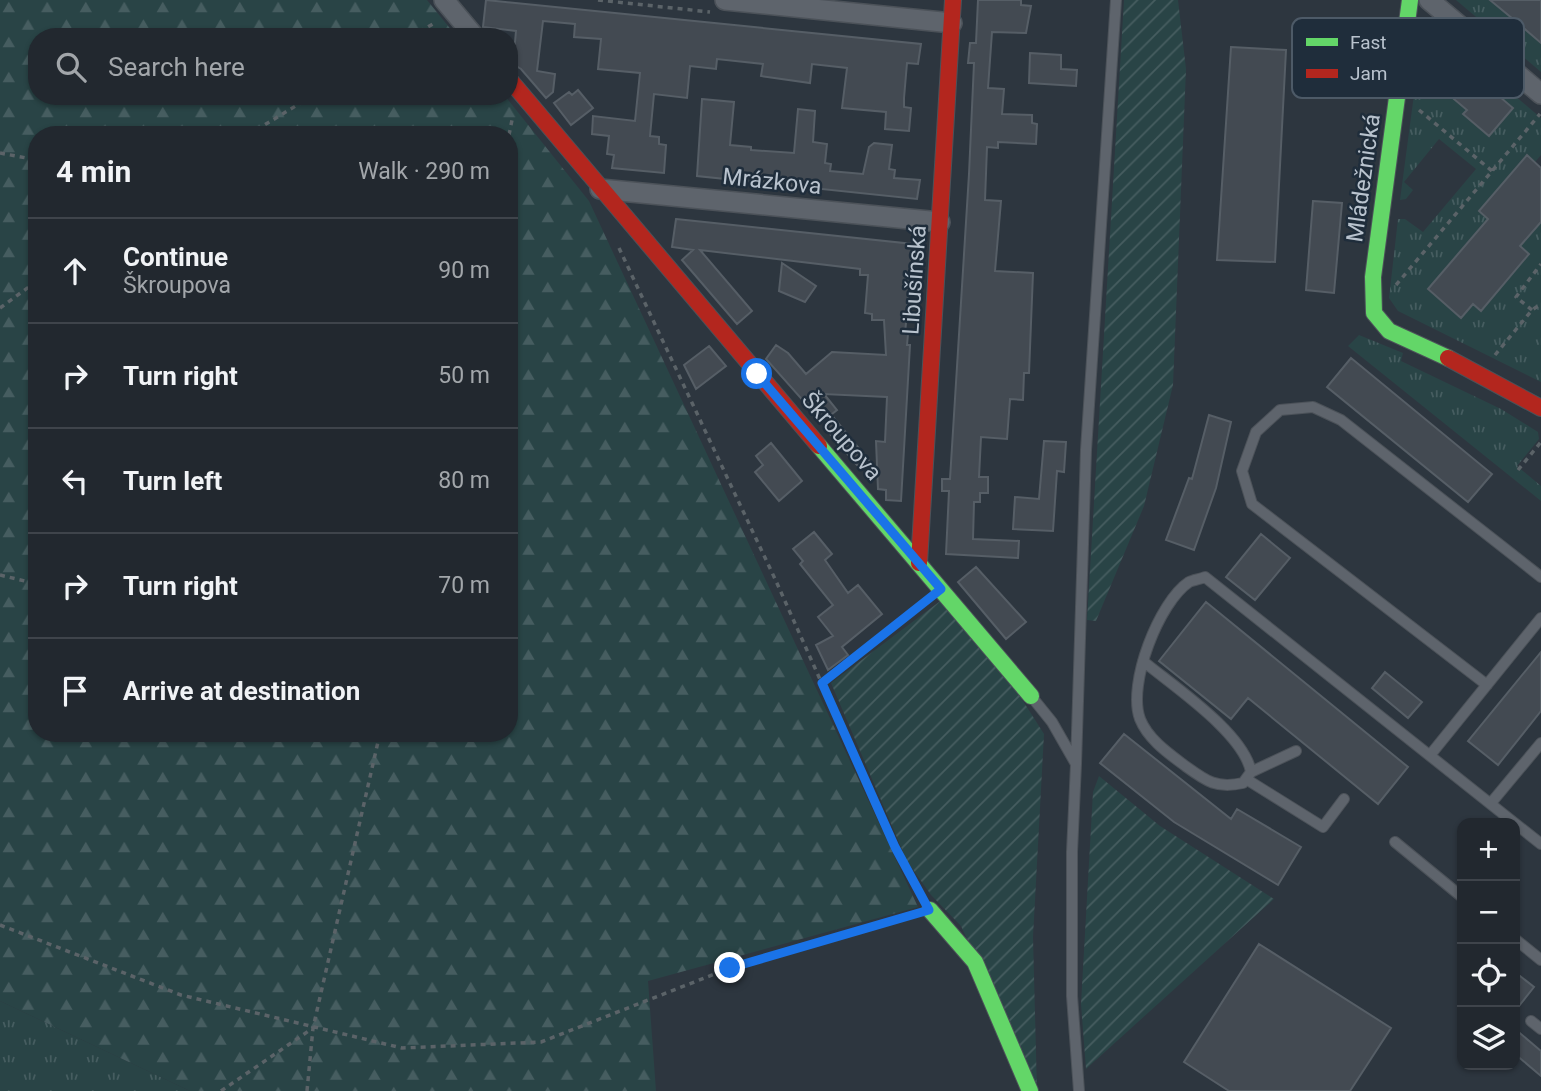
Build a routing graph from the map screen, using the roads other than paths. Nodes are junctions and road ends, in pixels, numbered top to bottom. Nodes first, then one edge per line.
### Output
1 (725, 0) edge
2 (953, 0) edge
3 (1116, 0) edge
4 (1410, 0) edge
5 (1429, 0) edge
6 (449, 6) edge
7 (1408, 18) edge
8 (1451, 18) edge
9 (952, 23) junction
10 (467, 28) edge
11 (1524, 79) edge
12 (518, 90) edge
13 (1541, 93) edge
14 (1397, 98) edge
15 (600, 188) junction
16 (940, 222) junction
17 (1541, 408) edge
18 (919, 563) junction
19 (1541, 577) edge
20 (1541, 618) edge
21 (1143, 662) junction
22 (1487, 685) junction
23 (1031, 696) joint
24 (1541, 743) edge
25 (1296, 751) dead end
26 (1431, 754) junction
27 (1076, 764) junction
28 (1248, 775) junction
29 (1343, 799) dead end
30 (1491, 803) junction
31 (1395, 842) dead end
32 (1541, 844) edge
33 (1457, 893) edge
34 (929, 910) road end
35 (1520, 943) edge
36 (1541, 960) edge
37 (1531, 1021) dead end
38 (1541, 1029) edge
39 (1030, 1091) edge
40 (1079, 1091) edge

1 - 9 street
2 - 9 street, Libušínská
3 - 27 lane
4 - 7 street, Mládežnická
5 - 8 street
6 - 10 street
9 - 16 street, Libušínská
11 - 13 street
12 - 15 street, Škroupova
14 - 17 street, Mládežnická
15 - 16 street, Mrázkova
15 - 18 street, Škroupova
16 - 18 street, Libušínská
18 - 23 street, Škroupova
19 - 22 lane
20 - 22 lane
21 - 26 lane
21 - 28 lane
21 - 28 lane
22 - 26 lane
23 - 27 lane
24 - 30 lane
25 - 28 lane
26 - 30 lane
27 - 40 lane
28 - 29 lane
30 - 32 lane
31 - 33 lane
34 - 39 street
35 - 36 lane
37 - 38 lane

